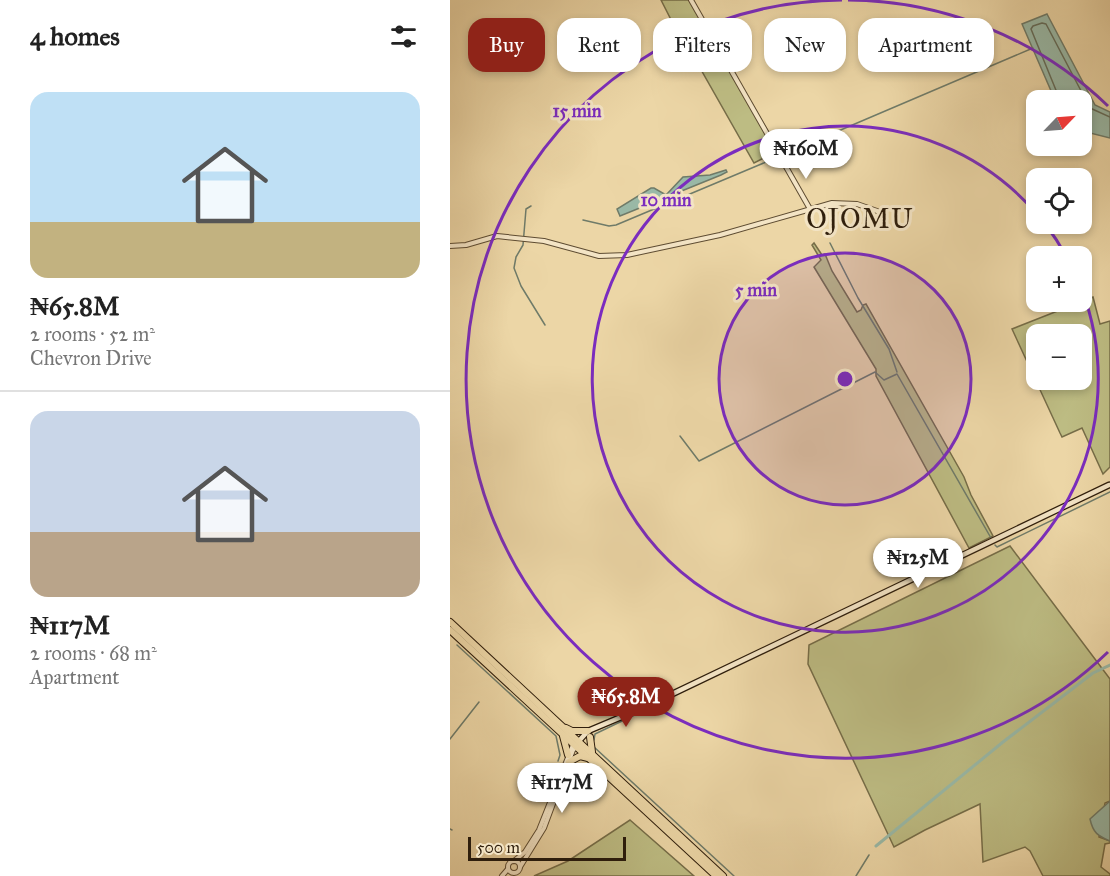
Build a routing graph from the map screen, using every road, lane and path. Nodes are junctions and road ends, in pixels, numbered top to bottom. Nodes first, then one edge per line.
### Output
1 (691, 0) edge
2 (810, 209) junction
3 (880, 212) dead end
4 (450, 246) edge
5 (1109, 485) edge
6 (450, 622) edge
7 (450, 630) edge
8 (453, 636) edge
9 (538, 712) junction
10 (561, 730) junction
11 (589, 734) junction
12 (578, 745) junction
13 (568, 758) junction
14 (593, 758) junction
15 (608, 769) junction
16 (514, 861) junction
17 (520, 867) junction
18 (508, 869) junction
19 (515, 873) junction
20 (502, 876) edge
21 (509, 876) edge
22 (716, 876) edge
23 (723, 876) edge

1 - 2 street
2 - 3 street
2 - 4 street
5 - 11 main road
6 - 10 highway
7 - 8 highway
8 - 9 highway
9 - 10 highway
9 - 12 highway
10 - 11 highway
10 - 12 highway
10 - 13 highway
11 - 12 main road
11 - 14 highway
12 - 13 street
12 - 14 highway
12 - 15 highway
13 - 14 highway
13 - 16 street
13 - 17 street
14 - 15 highway
14 - 22 highway
15 - 23 highway
16 - 17 street
16 - 18 street
17 - 19 street
18 - 19 street
18 - 20 street
19 - 21 street

